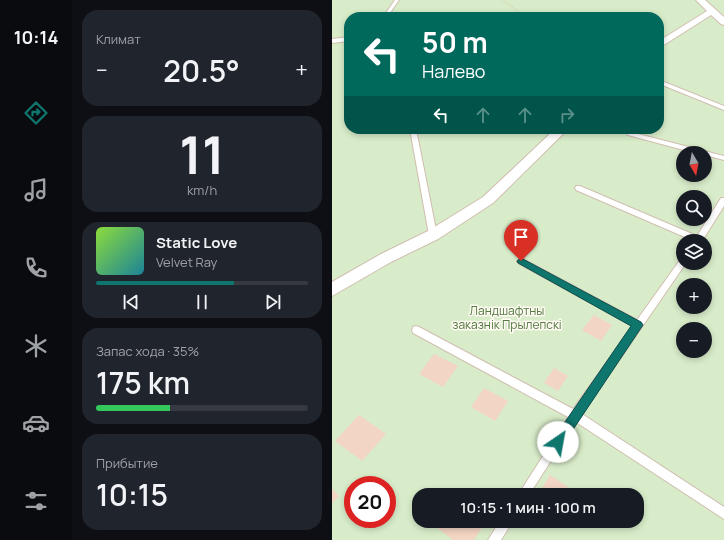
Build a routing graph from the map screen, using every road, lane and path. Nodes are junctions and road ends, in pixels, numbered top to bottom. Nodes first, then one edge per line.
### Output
1 (397, 0) edge
2 (502, 0) edge
3 (700, 0) edge
4 (712, 11) junction
5 (389, 12) edge
6 (518, 12) edge
7 (724, 22) edge
8 (344, 40) edge
9 (332, 41) edge
10 (664, 42) edge
11 (664, 84) edge
12 (724, 108) edge
13 (414, 134) edge
14 (557, 134) edge
15 (630, 134) dead end
16 (677, 146) edge
17 (712, 155) edge
18 (724, 158) edge
19 (578, 188) dead end
20 (724, 200) edge
21 (682, 234) edge
22 (702, 234) edge
23 (433, 235) junction
24 (521, 261) dead end
25 (677, 270) edge
26 (332, 290) edge
27 (638, 325) junction
28 (416, 330) dead end
29 (575, 415) junction
30 (528, 488) edge
31 (724, 513) edge
32 (502, 528) edge
33 (494, 540) edge

1 - 5 lane
2 - 6 path
3 - 4 street
4 - 7 street
4 - 10 street
8 - 9 lane
11 - 12 lane
13 - 23 lane
14 - 23 street
15 - 16 lane
17 - 18 lane
19 - 21 lane
20 - 22 lane
23 - 26 street
24 - 27 lane
25 - 27 lane
27 - 29 lane
28 - 29 lane
29 - 30 lane
29 - 31 lane
32 - 33 lane

